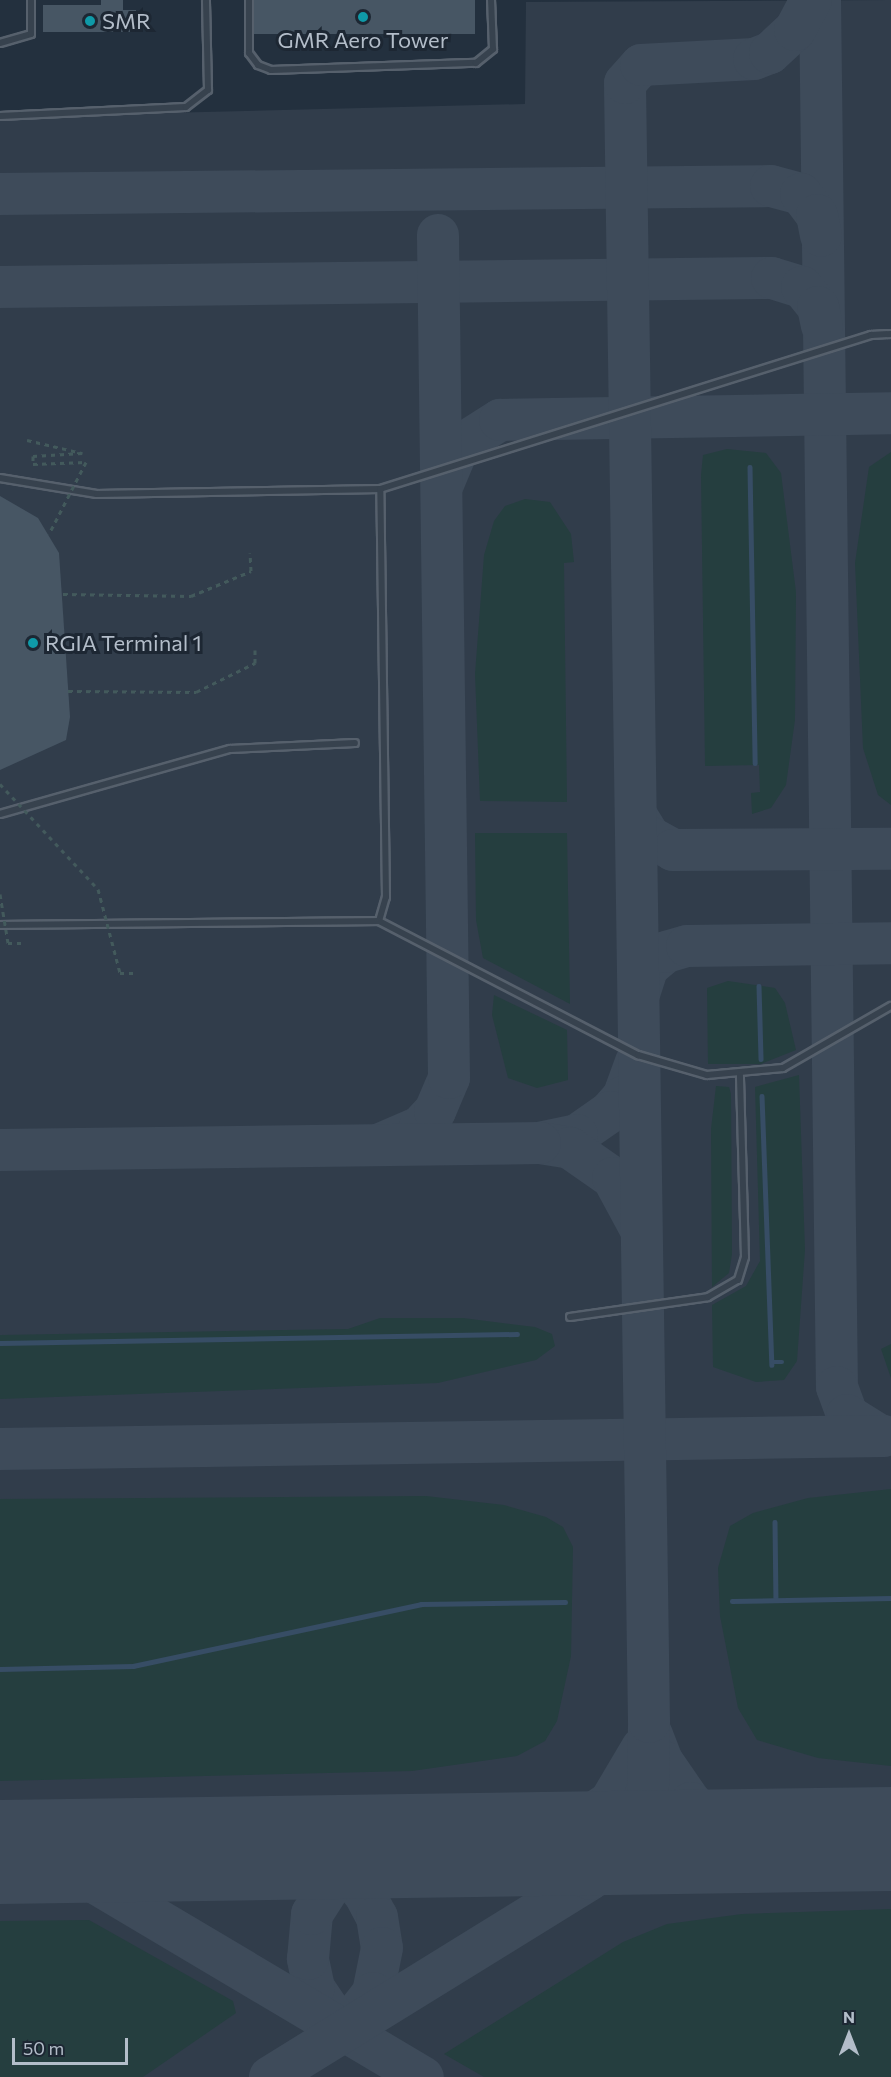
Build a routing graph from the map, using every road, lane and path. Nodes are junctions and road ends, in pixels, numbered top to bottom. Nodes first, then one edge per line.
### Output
1 (32, 0) edge
2 (206, 0) edge
3 (249, 0) edge
4 (491, 0) edge
5 (0, 43) edge
6 (0, 117) edge
7 (891, 334) edge
8 (27, 440) dead end
9 (0, 478) edge
10 (380, 489) junction
11 (49, 534) dead end
12 (250, 552) dead end
13 (63, 594) dead end
14 (255, 650) dead end
15 (69, 691) dead end
16 (355, 743) dead end
17 (0, 784) edge
18 (0, 814) edge
19 (0, 894) edge
20 (379, 921) junction
21 (0, 925) edge
22 (24, 942) dead end
23 (132, 973) dead end
24 (891, 1006) edge
25 (740, 1074) junction
26 (570, 1317) dead end

1 - 5 lane
2 - 6 lane
3 - 4 lane
7 - 10 lane
8 - 11 path, bridge
9 - 10 lane
10 - 20 lane
12 - 13 path
14 - 15 path
16 - 18 lane
17 - 23 path, bridge
19 - 22 path, bridge
20 - 21 lane
20 - 25 lane
24 - 25 lane
25 - 26 lane

